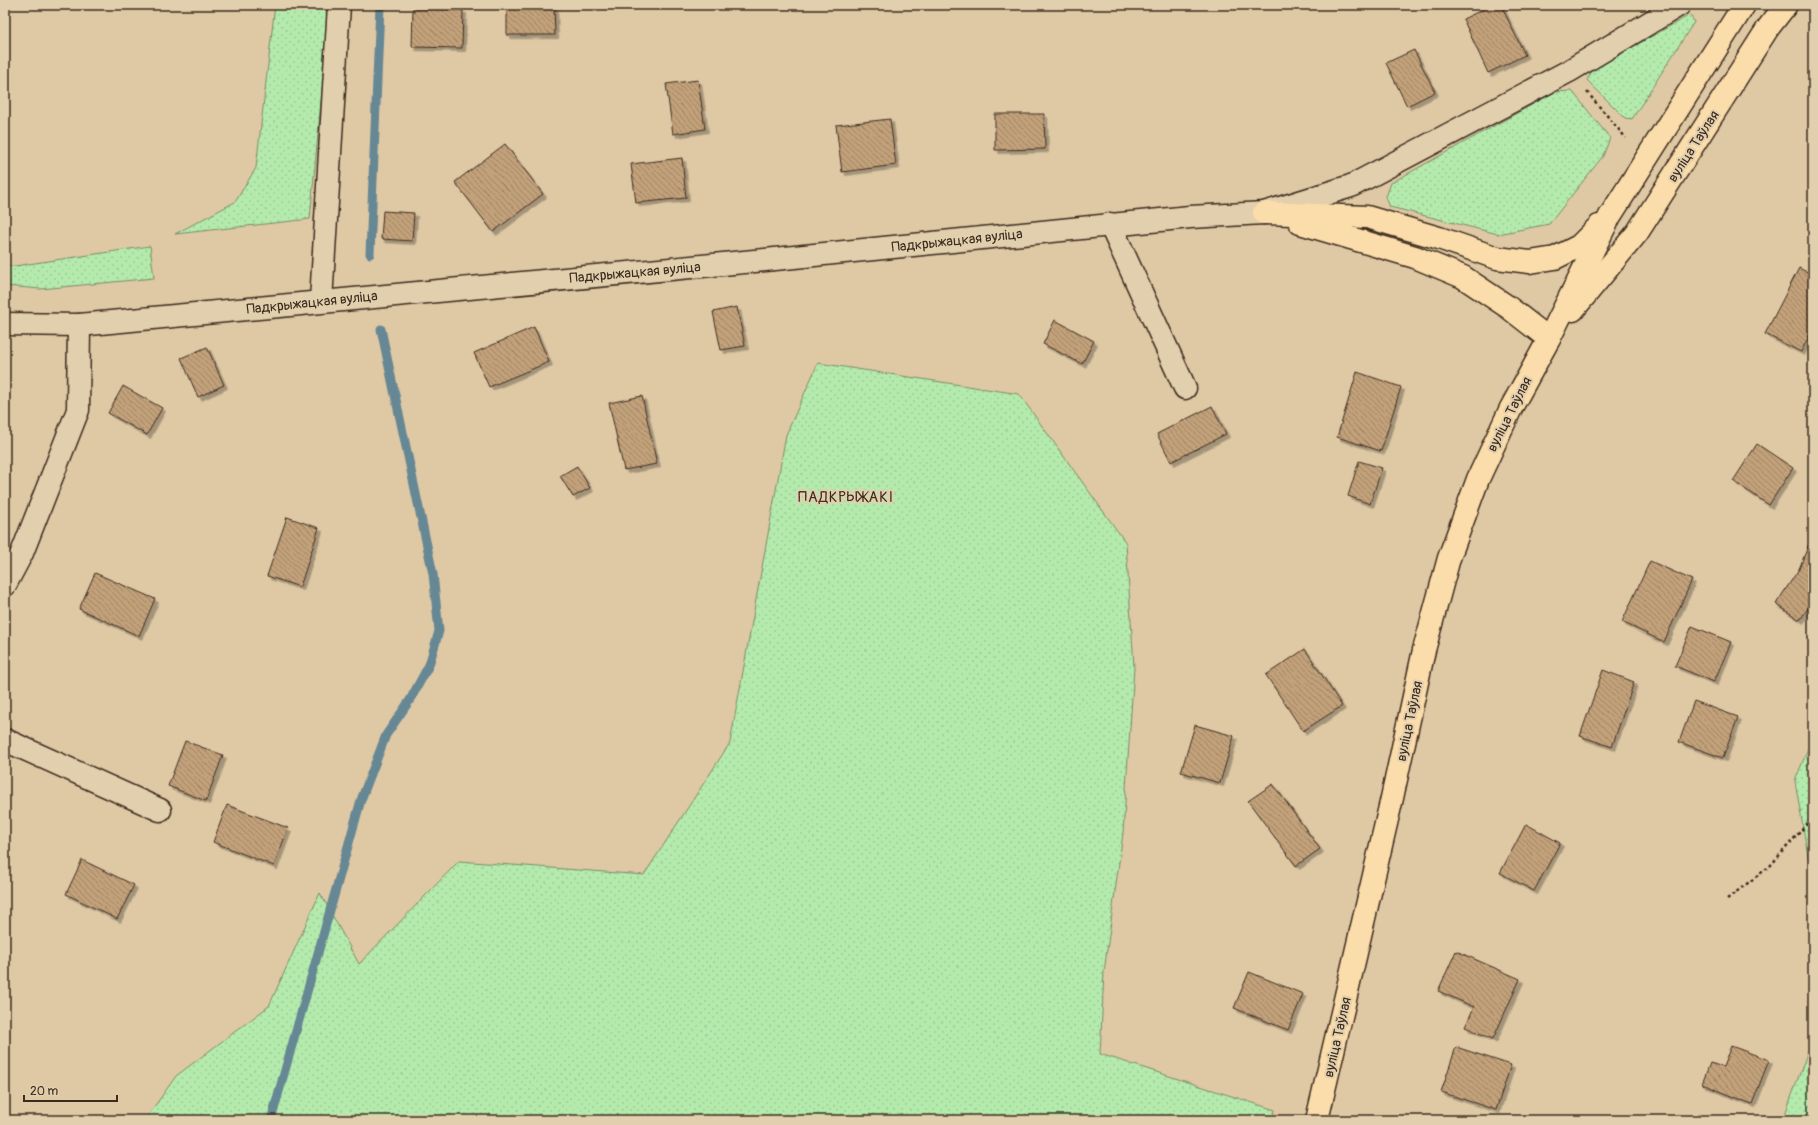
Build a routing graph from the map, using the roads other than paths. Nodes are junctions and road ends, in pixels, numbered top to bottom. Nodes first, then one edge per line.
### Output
1 (339, 5) edge
2 (1679, 5) edge
3 (1744, 5) edge
4 (1786, 5) edge
5 (1264, 213) junction
6 (1610, 216) junction
7 (1110, 224) junction
8 (321, 301) junction
9 (5, 324) edge
10 (79, 325) junction
11 (1549, 339) junction
12 (1185, 388) dead end
13 (5, 584) edge
14 (5, 740) edge
15 (160, 810) dead end
16 (1317, 1120) edge

1 - 8 street
2 - 5 street, Падкрыжацкая вуліца
3 - 6 main road, вуліца Таўлая
4 - 11 main road, вуліца Таўлая
5 - 6 main road
5 - 7 street, Падкрыжацкая вуліца
5 - 11 main road
6 - 11 main road, вуліца Таўлая
7 - 8 street, Падкрыжацкая вуліца
7 - 12 street
8 - 10 street, Падкрыжацкая вуліца
9 - 10 street, Падкрыжацкая вуліца
10 - 13 street
11 - 16 main road, вуліца Таўлая
14 - 15 street

